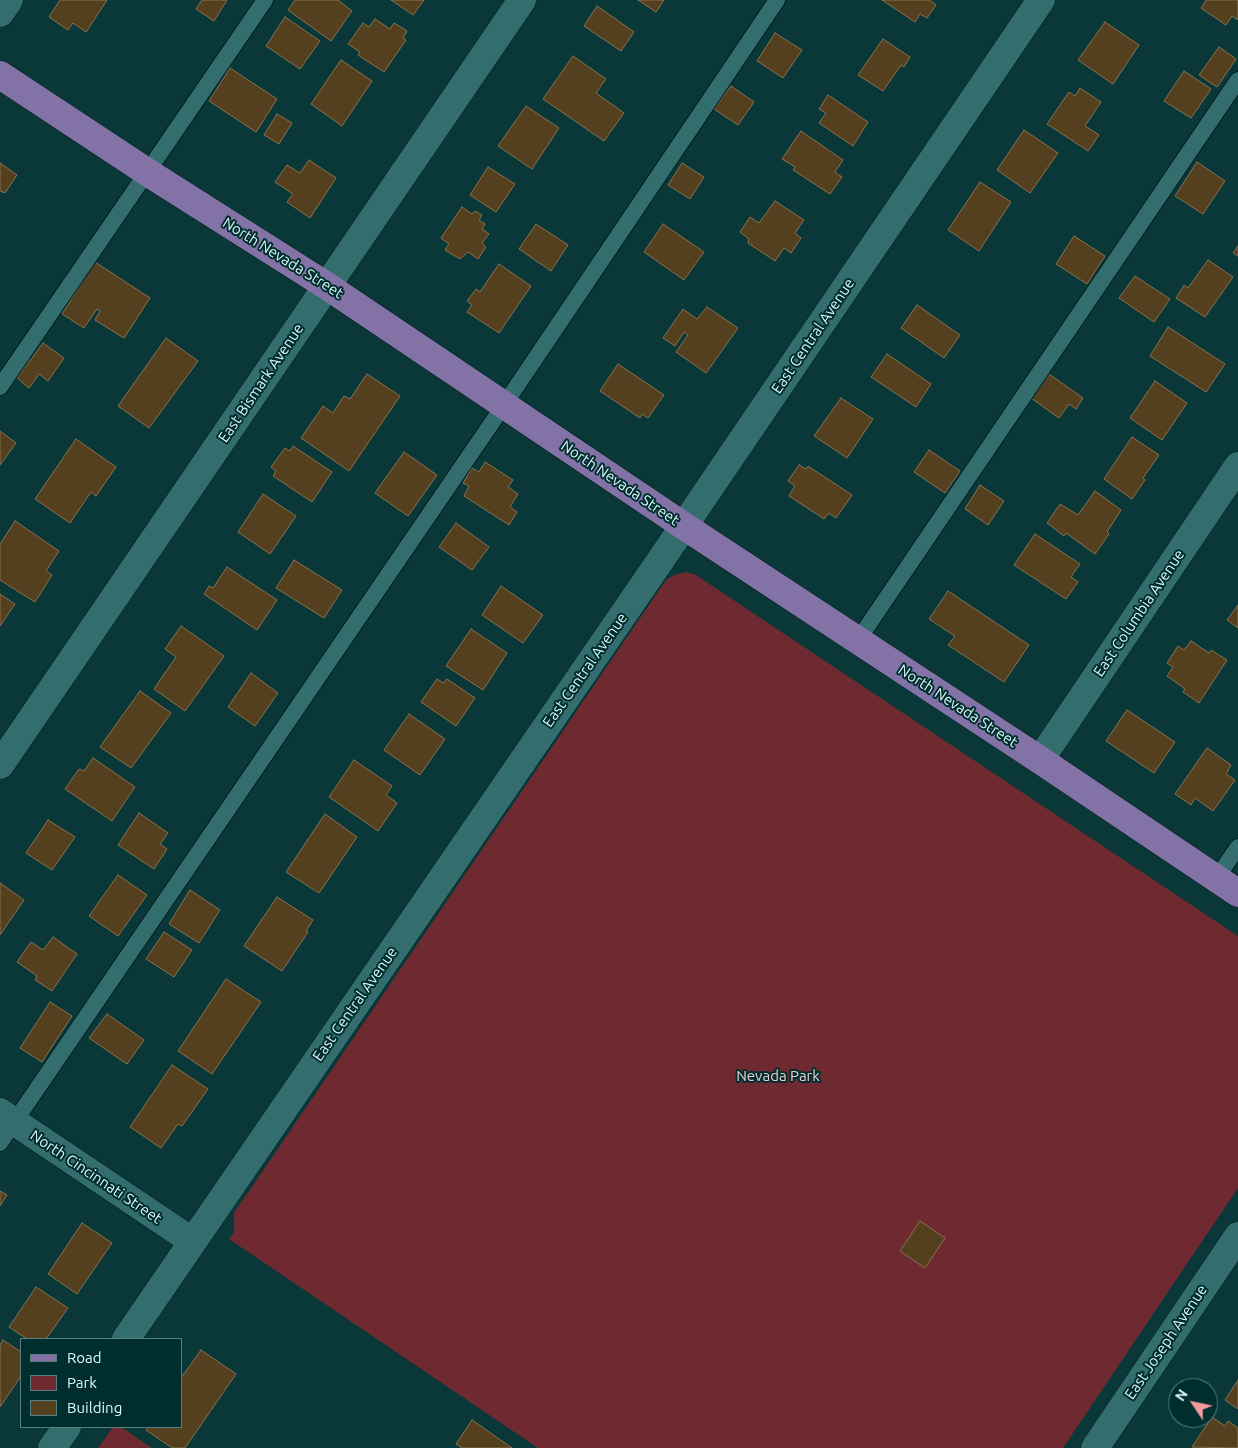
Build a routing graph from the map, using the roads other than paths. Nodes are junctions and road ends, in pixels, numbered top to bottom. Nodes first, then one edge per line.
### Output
1 (8, 0) edge
2 (265, 0) edge
3 (522, 0) edge
4 (777, 0) edge
5 (1041, 0) edge
6 (0, 12) edge
7 (0, 75) edge
8 (1238, 80) edge
9 (146, 172) junction
10 (327, 286) junction
11 (0, 387) edge
12 (504, 405) junction
13 (1238, 466) edge
14 (684, 526) junction
15 (858, 640) junction
16 (1040, 760) junction
17 (0, 765) edge
18 (1238, 847) edge
19 (1227, 886) edge
20 (5, 1126) edge
21 (1238, 1236) edge
22 (192, 1241) junction
23 (127, 1338) edge
24 (66, 1428) edge
25 (52, 1448) edge
26 (1095, 1448) edge

1 - 6 street
2 - 9 lane
3 - 10 street, East Bismark Avenue
4 - 12 lane
5 - 14 street, East Central Avenue
7 - 9 main road, North Nevada Street
8 - 15 lane
9 - 10 main road, North Nevada Street
9 - 11 lane
10 - 12 main road, North Nevada Street
10 - 17 street, East Bismark Avenue
12 - 14 main road, North Nevada Street
12 - 20 lane
13 - 16 street, East Columbia Avenue
14 - 15 main road, North Nevada Street
14 - 22 street, East Central Avenue
15 - 16 main road, North Nevada Street
16 - 19 main road, North Nevada Street
18 - 19 lane
20 - 22 street, North Cincinnati Street
21 - 26 street, East Joseph Avenue
22 - 23 street, East Central Avenue
24 - 25 street

